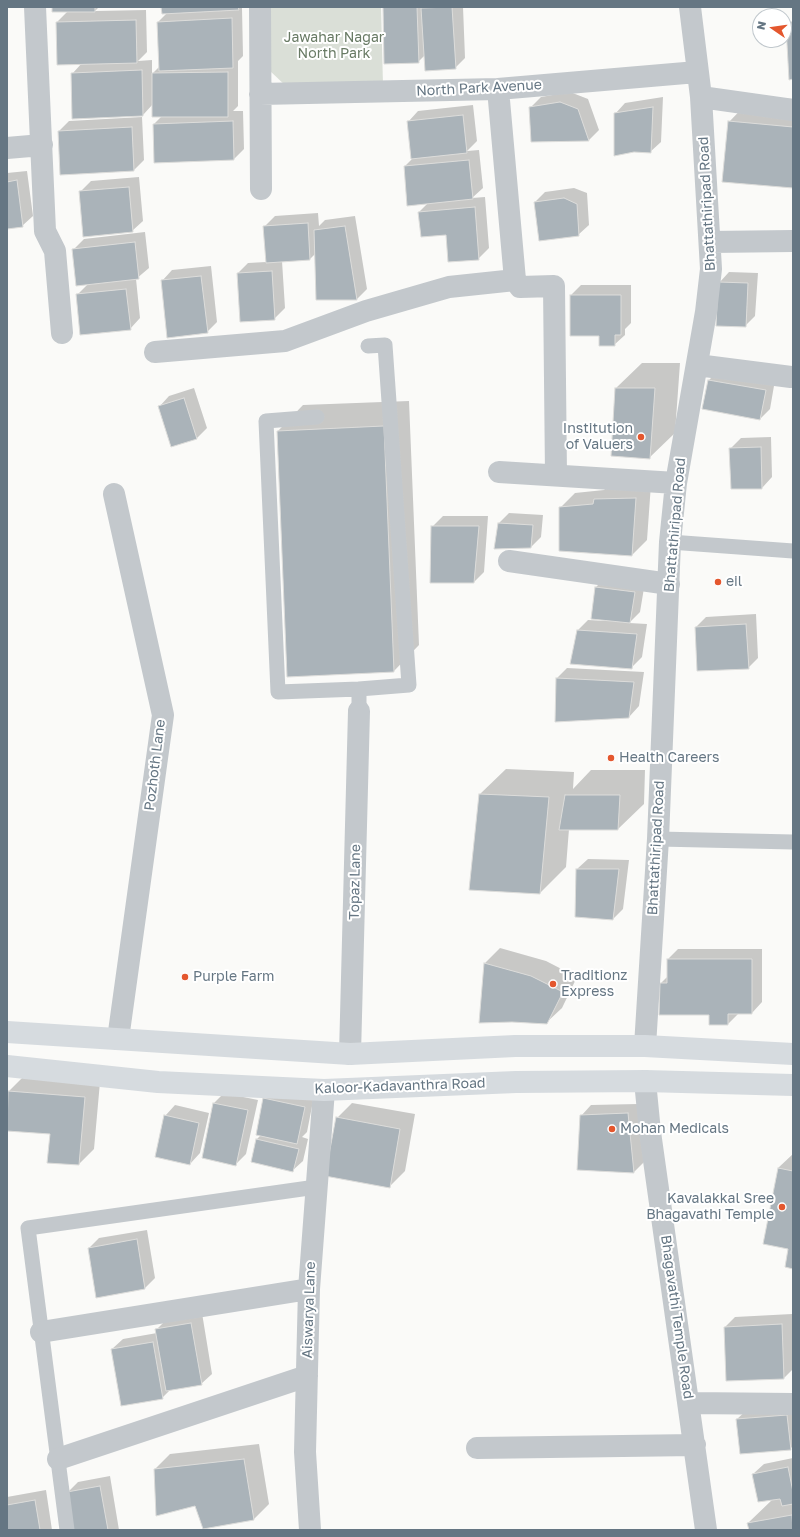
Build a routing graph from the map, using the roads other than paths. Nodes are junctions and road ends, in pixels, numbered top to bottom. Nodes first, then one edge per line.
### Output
1 (35, 7) edge
2 (260, 7) edge
3 (690, 7) edge
4 (697, 72) junction
5 (498, 89) junction
6 (260, 94) junction
7 (701, 97) junction
8 (793, 110) edge
9 (42, 145) junction
10 (7, 148) edge
11 (261, 189) dead end
12 (793, 241) edge
13 (710, 242) junction
14 (515, 280) junction
15 (62, 333) dead end
16 (368, 346) dead end
17 (154, 352) dead end
18 (697, 365) junction
19 (791, 377) dead end
20 (316, 417) dead end
21 (499, 472) dead end
22 (556, 475) junction
23 (676, 483) junction
24 (114, 494) dead end
25 (670, 542) junction
26 (793, 551) edge
27 (509, 561) dead end
28 (669, 584) junction
29 (359, 689) junction
30 (359, 711) joint
31 (658, 839) junction
32 (793, 842) edge
33 (7, 1032) edge
34 (118, 1040) junction
35 (645, 1046) junction
36 (350, 1054) junction
37 (793, 1054) edge
38 (7, 1066) edge
39 (645, 1081) junction
40 (793, 1085) edge
41 (324, 1090) junction
42 (316, 1187) junction
43 (309, 1289) junction
44 (41, 1332) junction
45 (307, 1376) junction
46 (689, 1403) junction
47 (793, 1404) edge
48 (695, 1445) junction
49 (477, 1448) dead end
50 (58, 1459) junction
51 (67, 1530) edge
52 (310, 1530) edge
53 (706, 1530) edge

1 - 9 street
2 - 6 street
3 - 4 street, Bhattathiripad Road
4 - 5 street, North Park Avenue
4 - 7 street, Bhattathiripad Road
5 - 6 street, North Park Avenue
5 - 14 street
6 - 11 street
7 - 8 street
7 - 13 street, Bhattathiripad Road
9 - 10 street
9 - 15 street
12 - 13 street
13 - 18 street, Bhattathiripad Road
14 - 17 street
14 - 22 street
16 - 29 lane
18 - 19 street
18 - 23 street, Bhattathiripad Road
20 - 29 lane
21 - 22 street
22 - 23 street
23 - 25 street, Bhattathiripad Road
24 - 34 street, Pozhoth Lane
25 - 26 lane
25 - 28 street, Bhattathiripad Road
27 - 28 street
28 - 31 street, Bhattathiripad Road
29 - 30 lane
30 - 36 street, Topaz Lane
31 - 32 lane
31 - 35 street, Bhattathiripad Road
33 - 34 main road
34 - 36 main road
35 - 36 main road
35 - 37 main road
35 - 39 main road
38 - 41 main road, Kaloor-Kadavanthra Road
39 - 40 main road, Kaloor-Kadavanthra Road
39 - 41 main road, Kaloor-Kadavanthra Road
39 - 46 street, Bhagavathi Temple Road
41 - 42 street, Aiswarya Lane
42 - 43 street, Aiswarya Lane
42 - 44 lane
43 - 44 street
43 - 45 street, Aiswarya Lane
44 - 50 lane
45 - 50 street
45 - 52 street, Aiswarya Lane
46 - 47 street
46 - 48 street, Bhagavathi Temple Road
48 - 49 street
48 - 53 street, Bhagavathi Temple Road
50 - 51 lane

